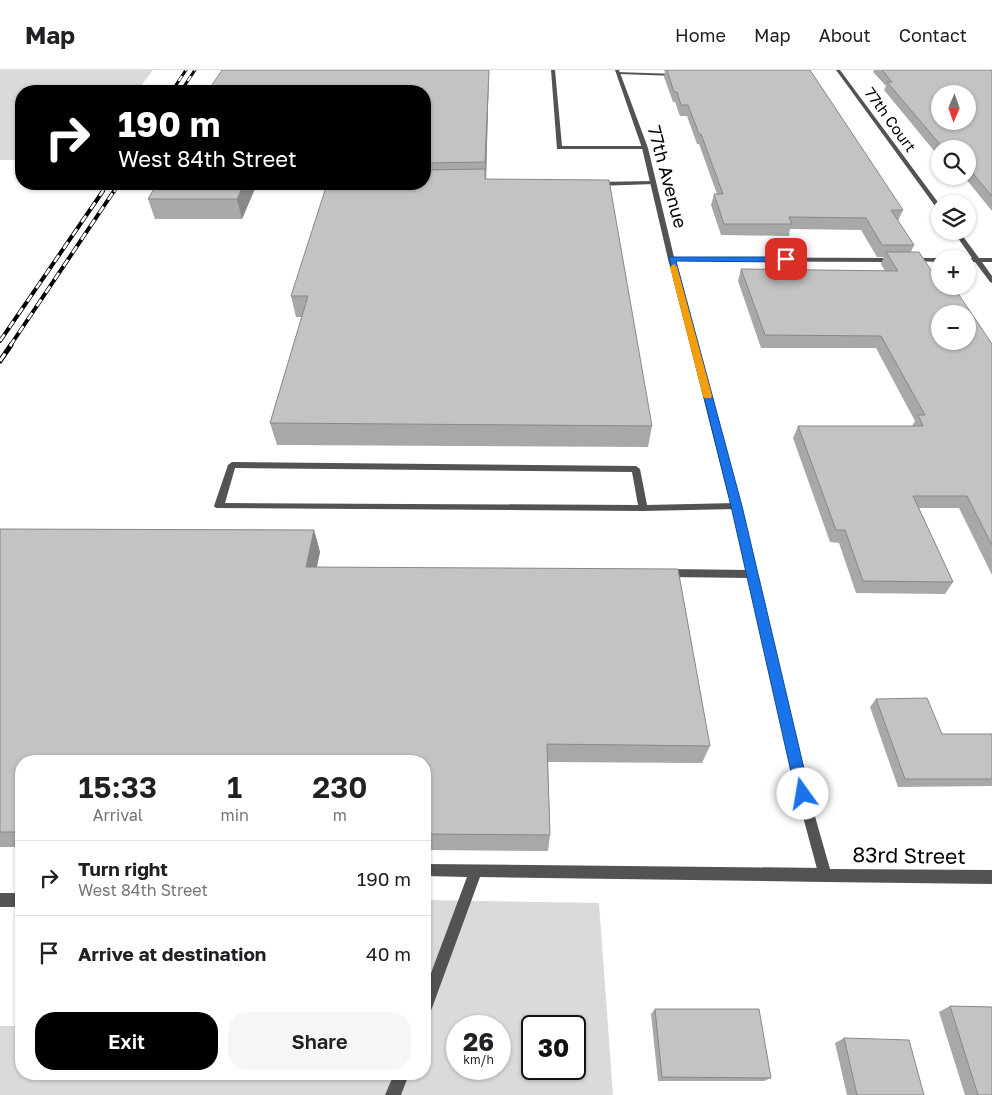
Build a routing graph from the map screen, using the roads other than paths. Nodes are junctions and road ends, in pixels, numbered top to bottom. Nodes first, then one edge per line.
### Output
1 (553, 70) edge
2 (838, 70) edge
3 (618, 71) edge
4 (683, 75) edge
5 (645, 148) junction
6 (653, 183) junction
7 (592, 184) edge
8 (931, 197) edge
9 (963, 240) edge
10 (672, 259) junction
11 (931, 260) edge
12 (977, 260) junction
13 (992, 260) edge
14 (992, 281) edge
15 (736, 506) junction
16 (643, 508) junction
17 (654, 572) edge
18 (752, 574) junction
19 (431, 870) edge
20 (476, 871) junction
21 (825, 875) junction
22 (992, 877) edge
23 (0, 900) edge
24 (15, 900) edge
25 (431, 992) edge
26 (399, 1080) edge
27 (393, 1095) edge

1 - 5 street
2 - 8 street, 77th Court
3 - 4 street
3 - 5 street, 77th Avenue
5 - 6 street, 77th Avenue
6 - 7 street
6 - 10 street, 77th Avenue
9 - 12 street
10 - 11 street
10 - 15 street, 77th Avenue
12 - 13 street
12 - 14 street
15 - 16 street
15 - 18 street, 77th Avenue
16 - 16 street
17 - 18 street
18 - 21 street, 77th Avenue
19 - 20 street, 83rd Street
20 - 21 street, 83rd Street
20 - 25 street
21 - 22 street, 83rd Street
23 - 24 street
26 - 27 street

